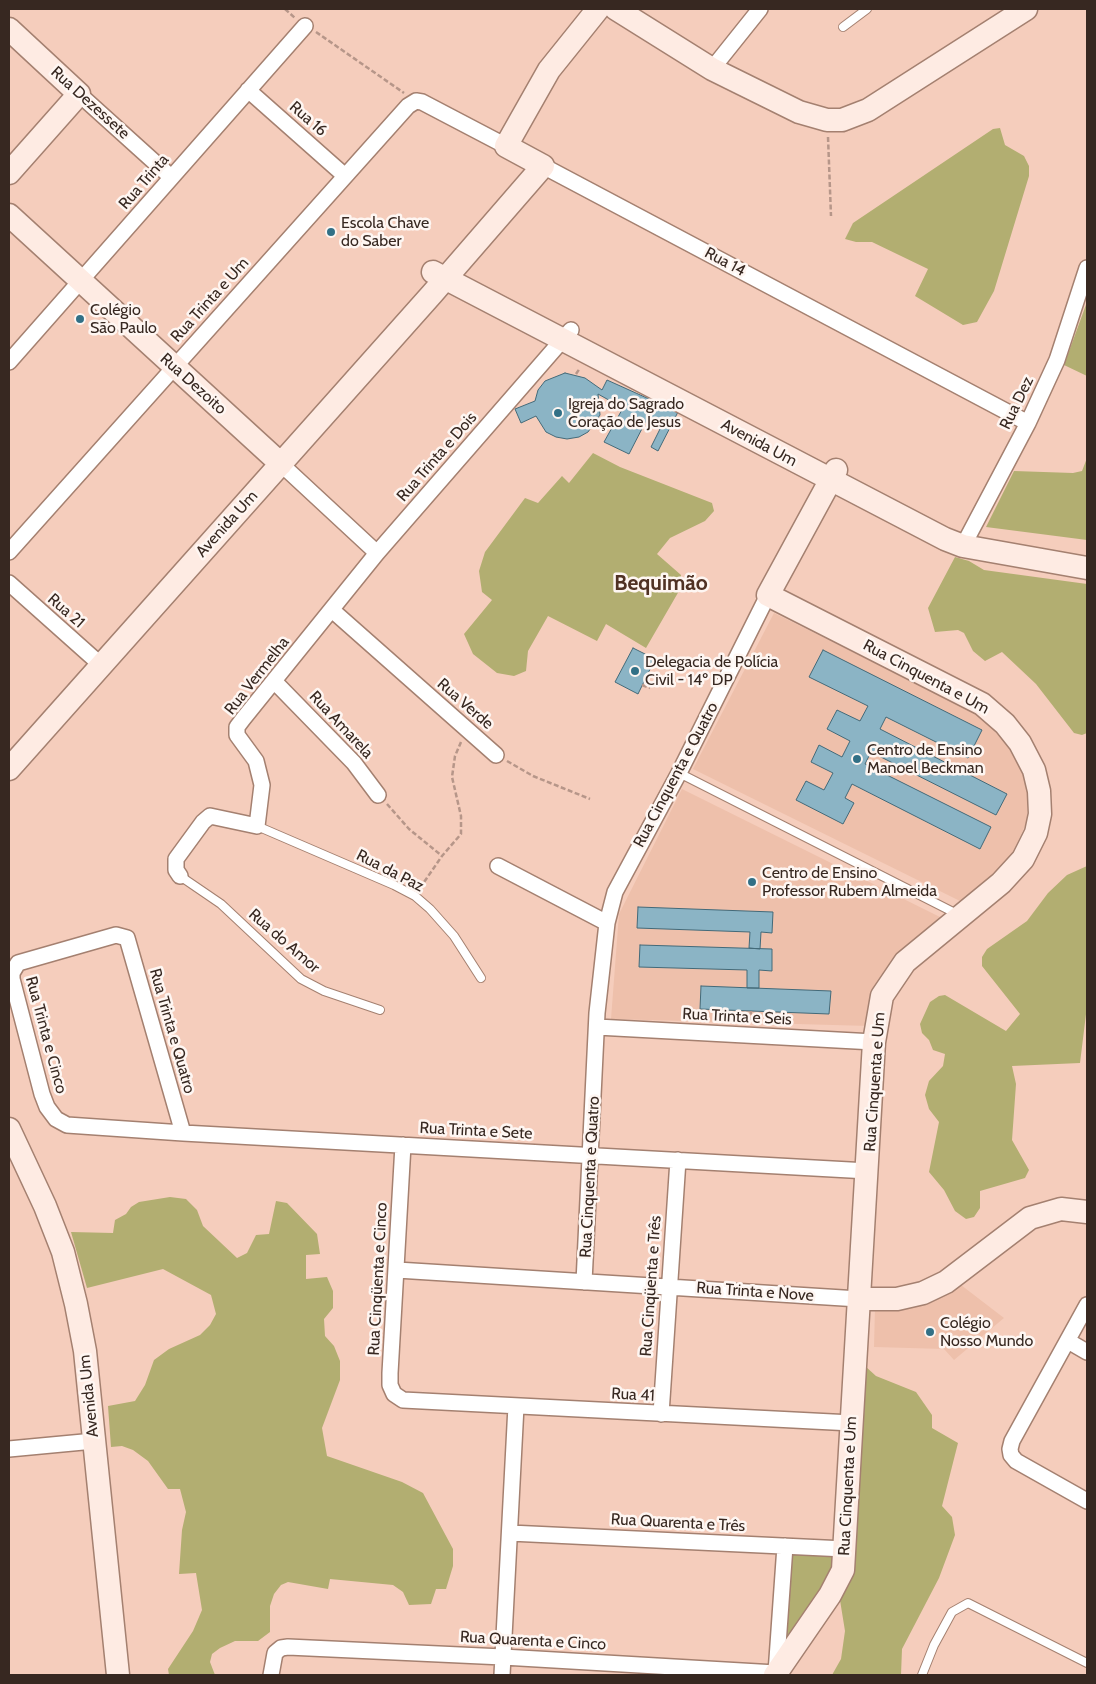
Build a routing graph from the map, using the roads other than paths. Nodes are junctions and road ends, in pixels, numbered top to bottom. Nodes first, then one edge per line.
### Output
1 (598, 9) edge
2 (616, 9) edge
3 (760, 9) edge
4 (867, 9) edge
5 (1026, 9) edge
6 (305, 26) road end
7 (843, 27) dead end
8 (9, 29) edge
9 (712, 69) junction
10 (248, 90) junction
11 (79, 94) junction
12 (419, 101) joint
13 (506, 146) junction
14 (536, 162) junction
15 (9, 173) edge
16 (344, 175) junction
17 (171, 177) junction
18 (9, 215) edge
19 (1087, 268) edge
20 (444, 270) junction
21 (80, 280) junction
22 (566, 335) junction
23 (9, 362) edge
24 (174, 366) junction
25 (1028, 423) junction
26 (276, 459) junction
27 (833, 475) junction
28 (965, 543) junction
29 (9, 552) edge
30 (377, 553) junction
31 (1087, 556) edge
32 (1087, 568) edge
33 (9, 583) edge
34 (768, 595) junction
35 (332, 610) junction
36 (96, 660) junction
37 (274, 681) junction
38 (9, 748) edge
39 (496, 755) road end
40 (9, 769) edge
41 (679, 773) junction
42 (378, 795) road end
43 (257, 826) junction
44 (498, 866) dead end
45 (180, 876) joint
46 (960, 916) junction
47 (607, 923) junction
48 (18, 962) joint
49 (481, 978) dead end
50 (380, 1010) dead end
51 (597, 1027) junction
52 (874, 1042) junction
53 (81, 1127) joint
54 (9, 1129) edge
55 (183, 1133) junction
56 (403, 1145) junction
57 (592, 1156) junction
58 (678, 1160) junction
59 (9, 1163) edge
60 (868, 1171) junction
61 (1087, 1212) edge
62 (397, 1270) junction
63 (584, 1282) junction
64 (668, 1287) junction
65 (859, 1299) junction
66 (1087, 1305) edge
67 (1068, 1341) junction
68 (1087, 1352) edge
69 (412, 1401) joint
70 (516, 1406) junction
71 (661, 1414) junction
72 (852, 1423) junction
73 (87, 1442) junction
74 (9, 1449) edge
75 (1087, 1501) edge
76 (510, 1533) junction
77 (785, 1546) junction
78 (845, 1549) junction
79 (503, 1657) junction
80 (1087, 1663) edge
81 (776, 1674) edge
82 (103, 1675) edge
83 (118, 1675) edge
84 (271, 1675) edge
85 (502, 1675) edge
86 (922, 1675) edge

1 - 13 street
2 - 9 street
3 - 9 street
4 - 7 lane
5 - 9 street
6 - 10 street, Rua Trinta
8 - 11 street, Rua Dezessete
10 - 16 street, Rua 16
10 - 17 street, Rua Trinta
11 - 15 street
11 - 17 street, Rua Dezessete
12 - 13 street, Rua 14
12 - 16 street, Rua Trinta e Um
13 - 14 street, Rua 14
14 - 20 street, Avenida Um
14 - 25 street, Rua 14
16 - 24 street, Rua Trinta e Um
17 - 21 street, Rua Trinta
18 - 21 street, Rua Dezoito
19 - 25 street, Rua Dez
20 - 22 street, Avenida Um
20 - 26 street, Avenida Um
21 - 23 street, Rua Trinta
21 - 24 street, Rua Dezoito
22 - 27 street, Avenida Um
22 - 30 street, Rua Trinta e Dois
24 - 26 street, Rua Dezoito
24 - 29 street, Rua Trinta e Um
25 - 28 street, Rua Dez
26 - 30 street, Rua Dezoito
26 - 36 street, Avenida Um
27 - 28 street, Avenida Um
27 - 34 street, Rua Cinquenta e Quatro
28 - 31 street, Avenida Um
28 - 32 street, Avenida Um
30 - 35 street, Rua Trinta e Dois
33 - 36 street, Rua 21
34 - 41 street, Rua Cinquenta e Quatro
34 - 46 street, Rua Cinquenta e Um
35 - 37 street, Rua Vermelha
35 - 39 street, Rua Verde
36 - 38 street, Avenida Um
36 - 40 street, Avenida Um
37 - 42 street, Rua Amarela
37 - 43 street, Rua Vermelha
41 - 46 lane
41 - 47 street, Rua Cinquenta e Quatro
43 - 45 street
43 - 49 lane, Rua da Paz
44 - 47 street
45 - 50 lane, Rua do Amor
46 - 52 street, Rua Cinquenta e Um
47 - 51 street, Rua Cinquenta e Quatro
48 - 53 street, Rua Trinta e Cinco
48 - 55 street, Rua Trinta e Quatro
51 - 52 street, Rua Trinta e Seis
51 - 57 street, Rua Cinquenta e Quatro
52 - 60 street, Rua Cinquenta e Um
53 - 55 street, Rua Trinta e Sete
54 - 73 street, Avenida Um
55 - 56 street, Rua Trinta e Sete
56 - 57 street, Rua Trinta e Sete
56 - 62 street, Rua Cinqüenta e Cinco
57 - 58 street, Rua Trinta e Sete
57 - 63 street, Rua Cinquenta e Quatro
58 - 60 street, Rua Trinta e Sete
58 - 64 street, Rua Cinqüenta e Três
59 - 73 street, Avenida Um
60 - 65 street, Rua Cinquenta e Um
61 - 65 street, Rua Trinta e Nove
62 - 63 street, Rua Trinta e Nove
62 - 69 street, Rua Cinqüenta e Cinco
63 - 64 street, Rua Trinta e Nove
64 - 65 street, Rua Trinta e Nove
64 - 71 street, Rua Cinqüenta e Três
65 - 72 street, Rua Cinquenta e Um
66 - 67 street
67 - 68 street
67 - 75 street
69 - 70 street, Rua 41
70 - 71 street, Rua 41
70 - 76 street
71 - 72 street, Rua 41
72 - 78 street, Rua Cinquenta e Um
73 - 74 street
73 - 82 street, Avenida Um
73 - 83 street, Avenida Um
76 - 77 street, Rua Quarenta e Três
76 - 79 street
77 - 78 street, Rua Quarenta e Três
77 - 81 street
78 - 81 street, Rua Cinquenta e Um
79 - 81 street, Rua Quarenta e Cinco
79 - 84 street, Rua Quarenta e Cinco
79 - 85 street
80 - 86 lane

